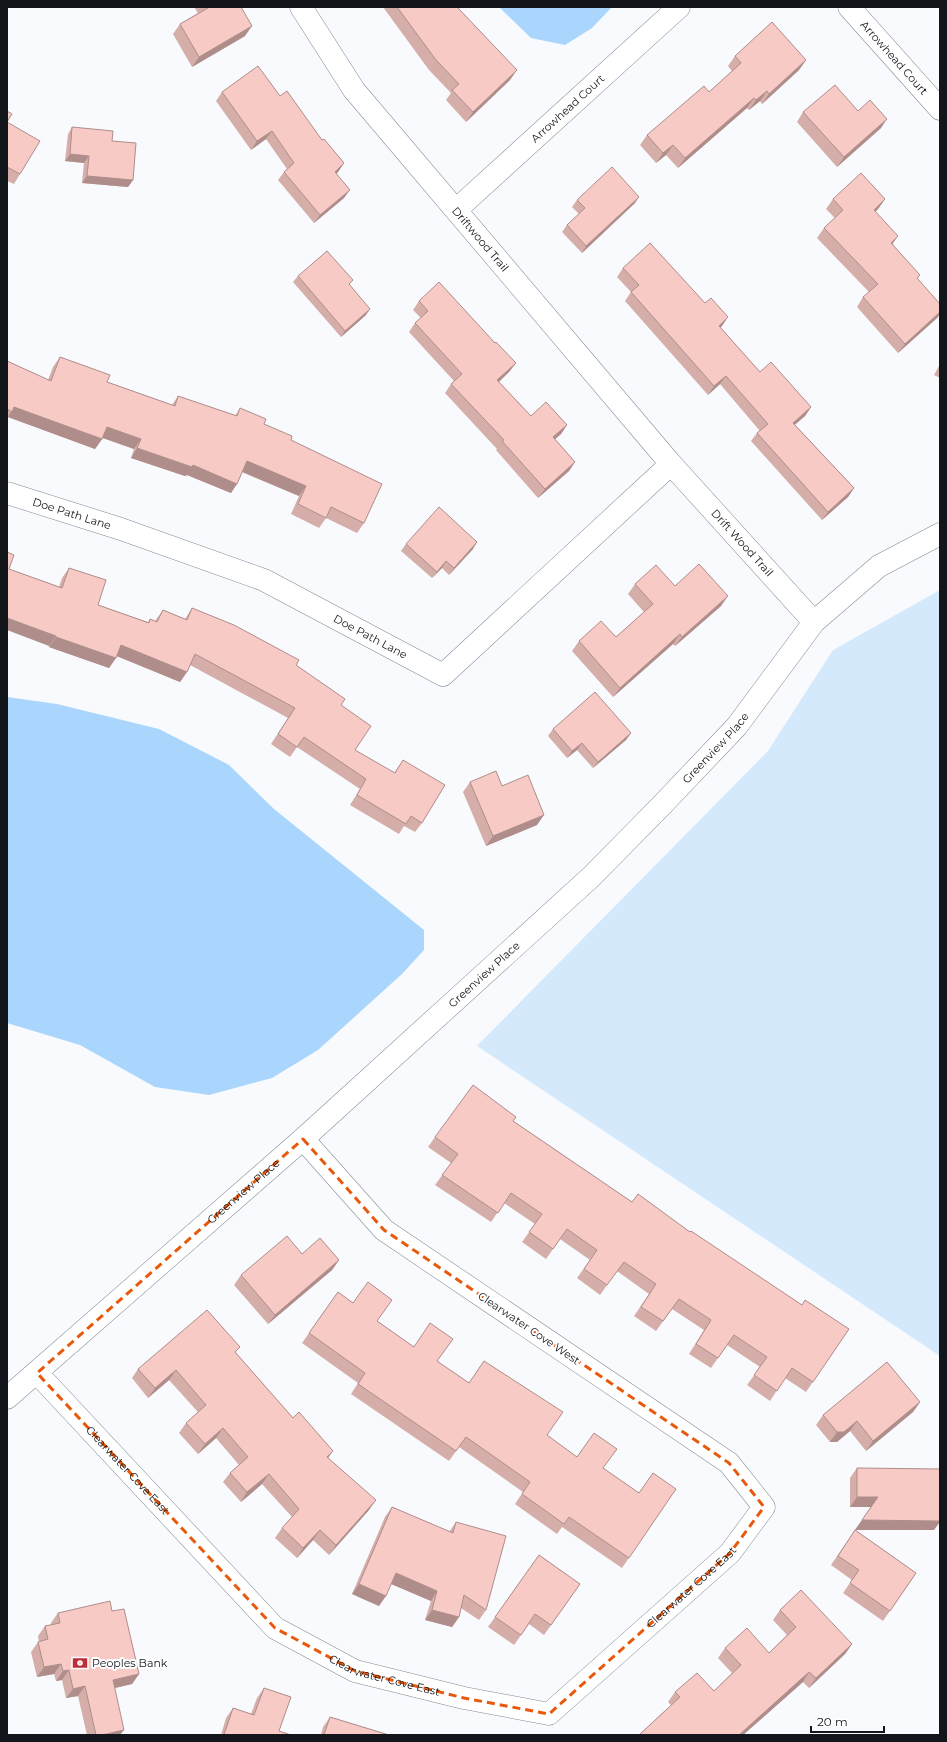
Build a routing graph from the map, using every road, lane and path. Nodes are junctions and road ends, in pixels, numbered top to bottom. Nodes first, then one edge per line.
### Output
1 (301, 7) edge
2 (679, 7) edge
3 (849, 7) edge
4 (940, 109) edge
5 (456, 210) junction
6 (671, 464) junction
7 (7, 493) edge
8 (940, 534) edge
9 (814, 622) junction
10 (303, 1139) junction
11 (37, 1373) junction
12 (7, 1398) edge
13 (764, 1507) joint

1 - 5 street, Driftwood Trail
2 - 5 street, Arrowhead Court
3 - 4 street, Arrowhead Court
5 - 6 street, Driftwood Trail
6 - 7 street, Doe Path Lane
6 - 9 street, Drift Wood Trail
8 - 9 street, Greenview Place
9 - 10 street, Greenview Place
10 - 11 street, Greenview Place
10 - 13 street, Clearwater Cove West
11 - 12 street, Greenview Place
11 - 13 street, Clearwater Cove East

